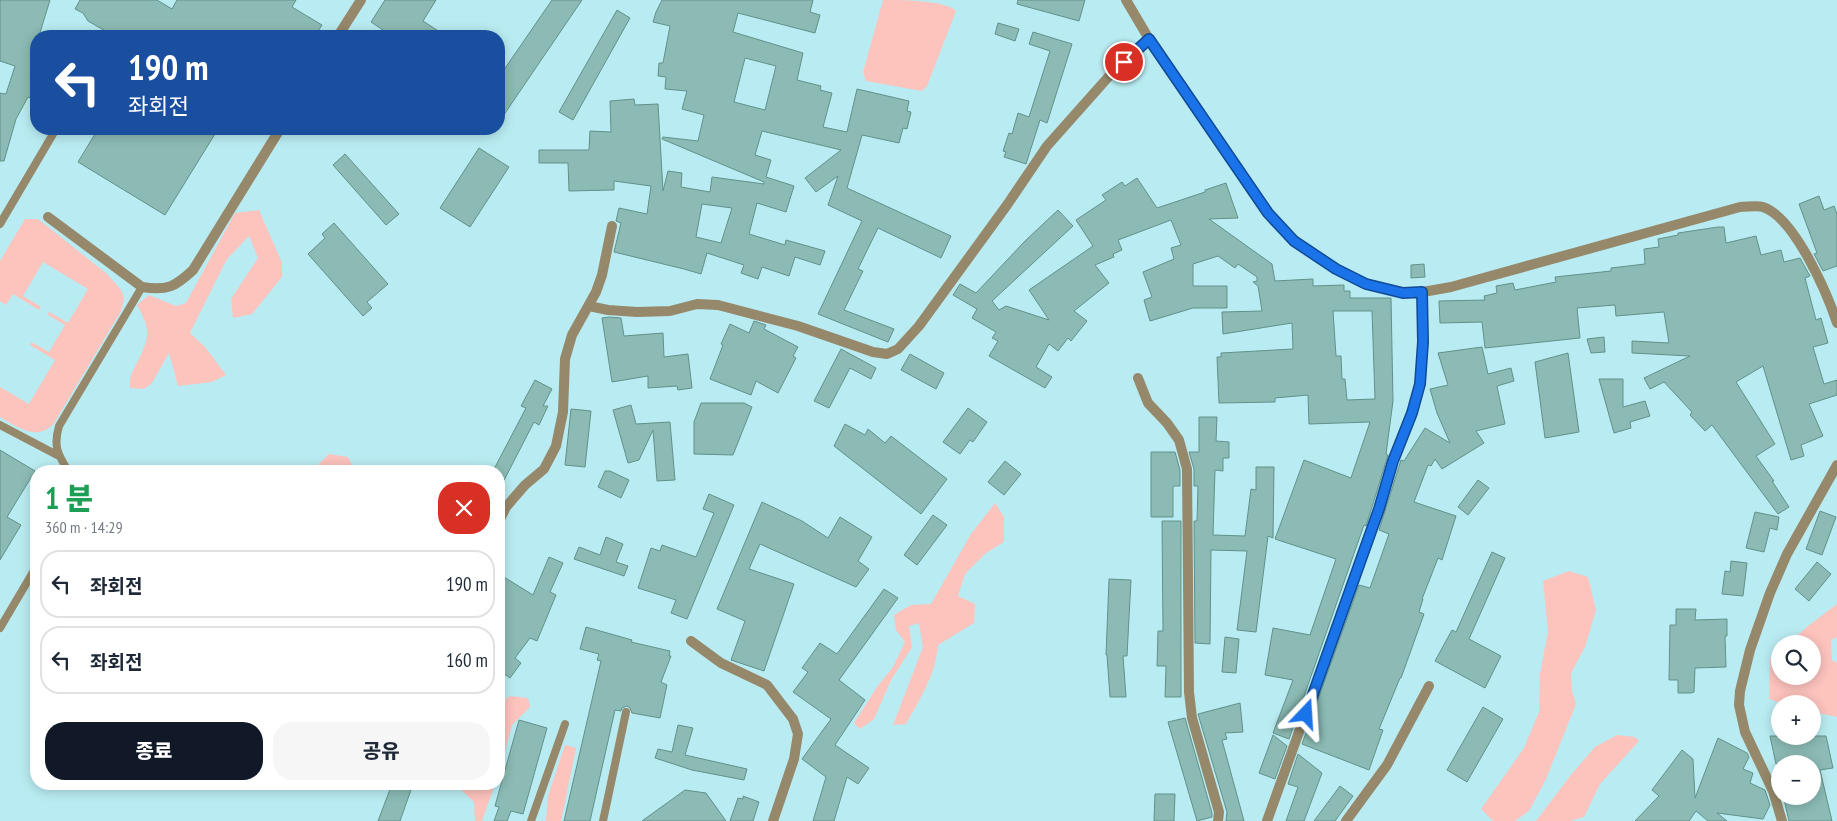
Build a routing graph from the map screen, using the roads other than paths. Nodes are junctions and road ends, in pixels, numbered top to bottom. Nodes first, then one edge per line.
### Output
1 (360, 0) edge
2 (1126, 0) edge
3 (342, 30) edge
4 (1149, 39) junction
5 (52, 135) edge
6 (276, 135) edge
7 (48, 217) dead end
8 (0, 224) edge
9 (612, 226) dead end
10 (142, 287) junction
11 (1422, 292) junction
12 (1834, 303) edge
13 (589, 306) junction
14 (1837, 323) edge
15 (1138, 378) dead end
16 (0, 425) edge
17 (59, 456) junction
18 (64, 465) edge
19 (1837, 465) edge
20 (505, 509) edge
21 (30, 577) edge
22 (0, 628) edge
23 (691, 641) dead end
24 (1429, 686) dead end
25 (626, 712) dead end
26 (565, 724) dead end
27 (531, 821) edge
28 (603, 821) edge
29 (773, 821) edge
30 (1218, 821) edge
31 (1267, 821) edge
32 (1346, 821) edge
33 (1782, 821) edge

1 - 3 street
2 - 4 street
4 - 11 street
4 - 13 street
5 - 8 lane
6 - 10 street
7 - 10 street
9 - 13 street
10 - 17 lane
11 - 12 street
11 - 31 street
12 - 14 street
13 - 20 street
15 - 30 street
16 - 17 lane
17 - 18 lane
19 - 33 street
21 - 22 lane
23 - 29 street
24 - 32 street
25 - 28 lane
26 - 27 lane

